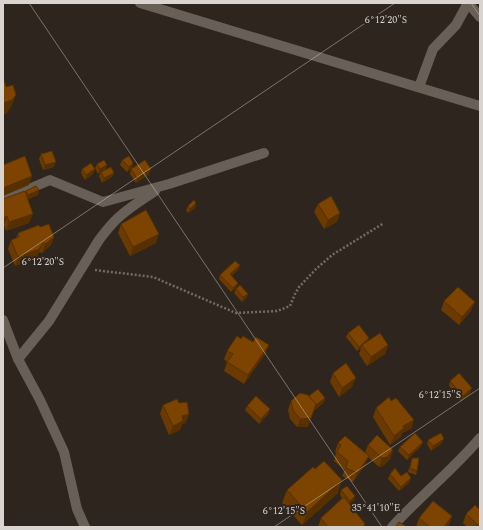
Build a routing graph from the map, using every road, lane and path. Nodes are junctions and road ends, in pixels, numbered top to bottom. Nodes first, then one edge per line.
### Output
1 (140, 3) edge
2 (468, 3) edge
3 (480, 17) edge
4 (419, 87) junction
5 (480, 106) edge
6 (264, 153) dead end
7 (169, 184) junction
8 (3, 200) edge
9 (384, 223) dead end
10 (81, 268) junction
11 (3, 320) edge
12 (18, 359) junction
13 (480, 438) edge
14 (85, 527) edge
15 (392, 527) edge

1 - 4 street
2 - 3 street
2 - 4 street
4 - 5 street
6 - 7 street
7 - 8 street
7 - 10 street
9 - 10 path
10 - 12 street
11 - 12 street
12 - 14 street
13 - 15 street

